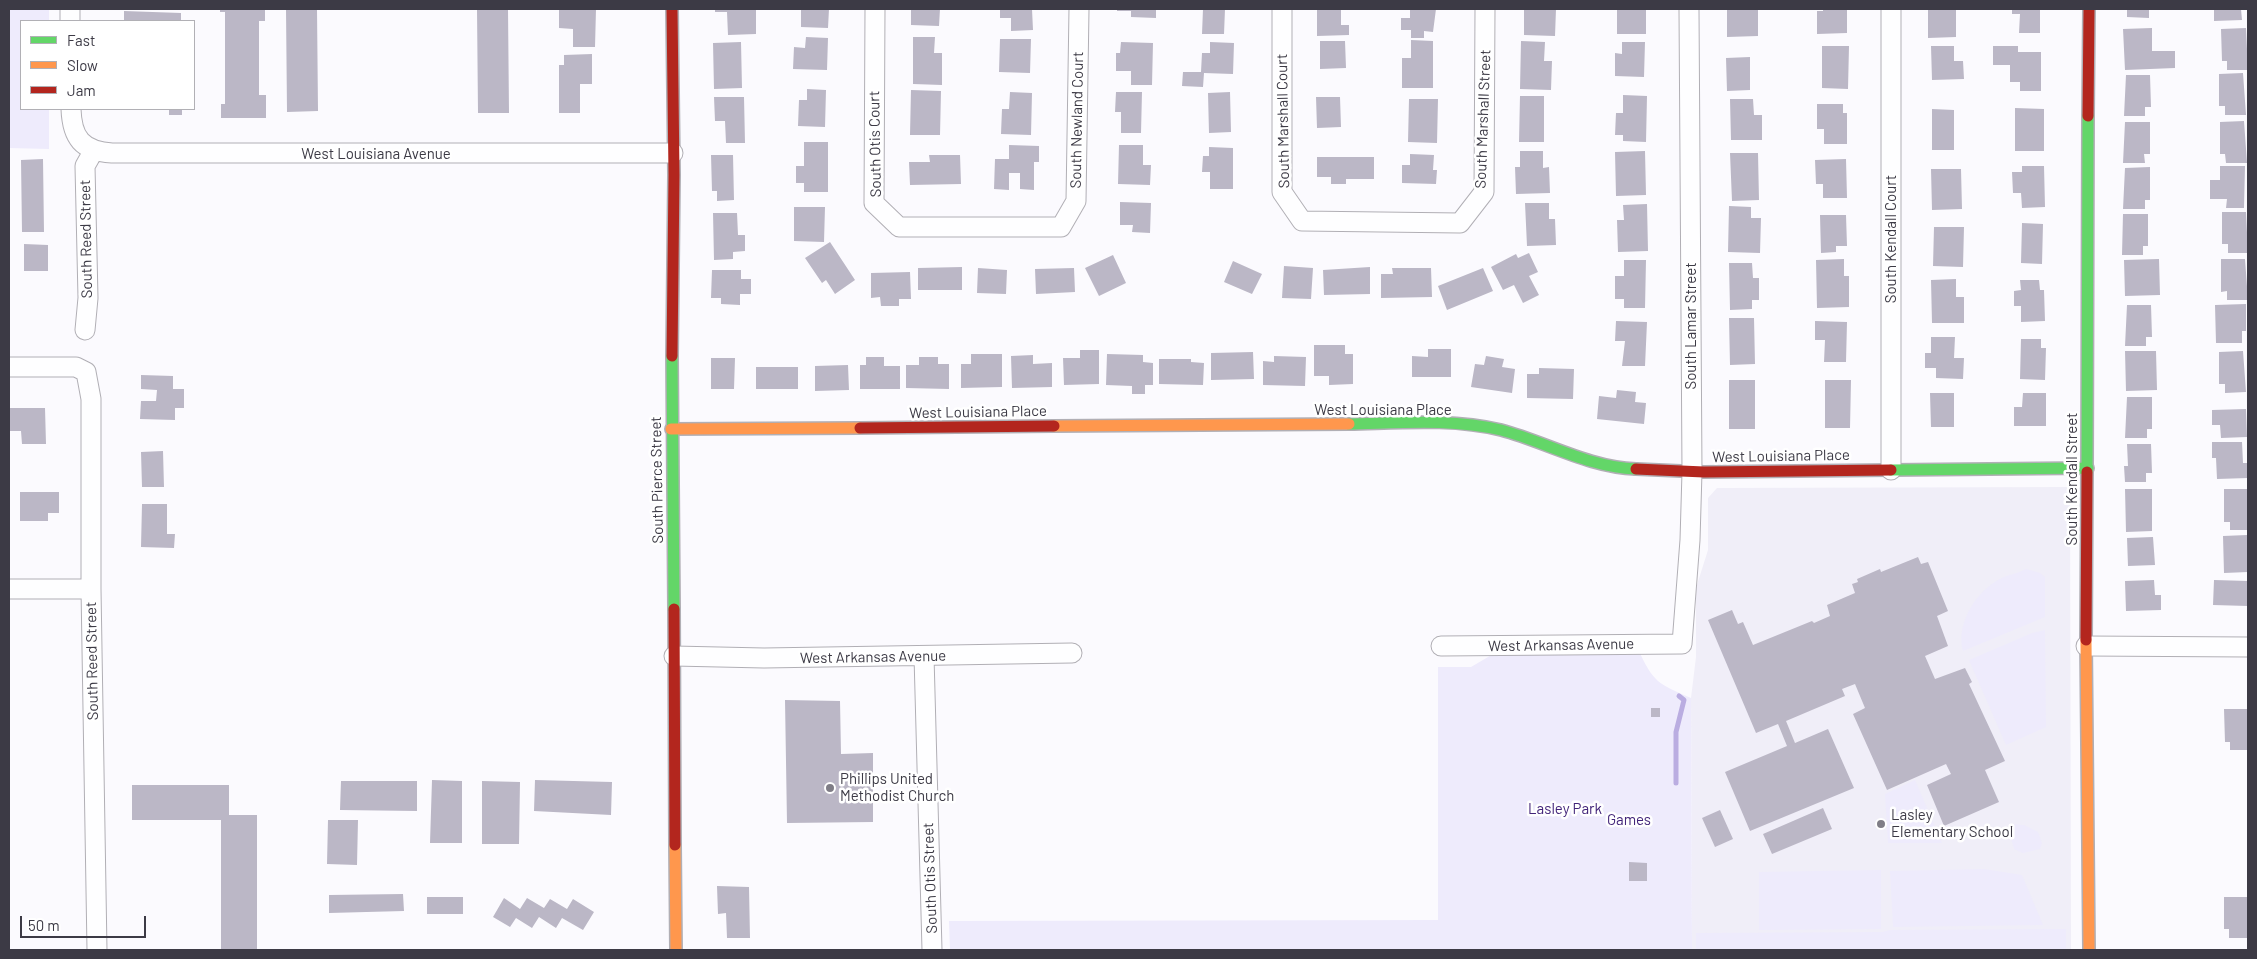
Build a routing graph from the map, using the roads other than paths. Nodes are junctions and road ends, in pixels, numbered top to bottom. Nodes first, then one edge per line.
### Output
1 (672, 9) edge
2 (875, 9) edge
3 (1079, 9) edge
4 (1282, 9) edge
5 (1485, 9) edge
6 (1689, 9) edge
7 (1891, 9) edge
8 (2089, 9) edge
9 (71, 110) edge
10 (88, 146) junction
11 (673, 153) junction
12 (1460, 223) joint
13 (1062, 226) joint
14 (85, 330) dead end
15 (9, 367) edge
16 (671, 429) junction
17 (2088, 468) junction
18 (1891, 470) junction
19 (1692, 472) junction
20 (9, 589) edge
21 (91, 589) junction
22 (1682, 644) joint
23 (1441, 646) dead end
24 (2086, 646) junction
25 (2248, 647) edge
26 (1072, 653) dead end
27 (674, 656) junction
28 (924, 656) junction
29 (97, 950) edge
30 (676, 950) edge
31 (932, 950) edge
32 (2089, 950) edge

1 - 11 street, South Pierce Street
2 - 13 street, South Otis Court
3 - 13 street, South Newland Court
4 - 12 street, South Marshall Court
5 - 12 street, South Marshall Street
6 - 19 street, South Lamar Street
7 - 18 street, South Kendall Court
8 - 17 street, South Kendall Street
9 - 10 street
10 - 11 street, West Louisiana Avenue
10 - 14 street, South Reed Street
11 - 16 street, South Pierce Street
15 - 21 street, South Reed Street
16 - 19 street, West Louisiana Place
16 - 27 street, South Pierce Street
17 - 18 street, West Louisiana Place
17 - 24 street, South Kendall Street
18 - 19 street, West Louisiana Place
19 - 22 street, South Lamar Street
20 - 21 street
21 - 29 street, South Reed Street
22 - 23 street, West Arkansas Avenue
24 - 25 street
24 - 32 street, South Kendall Street
26 - 28 street, West Arkansas Avenue
27 - 28 street, West Arkansas Avenue
27 - 30 street, South Pierce Street
28 - 31 street, South Otis Street

